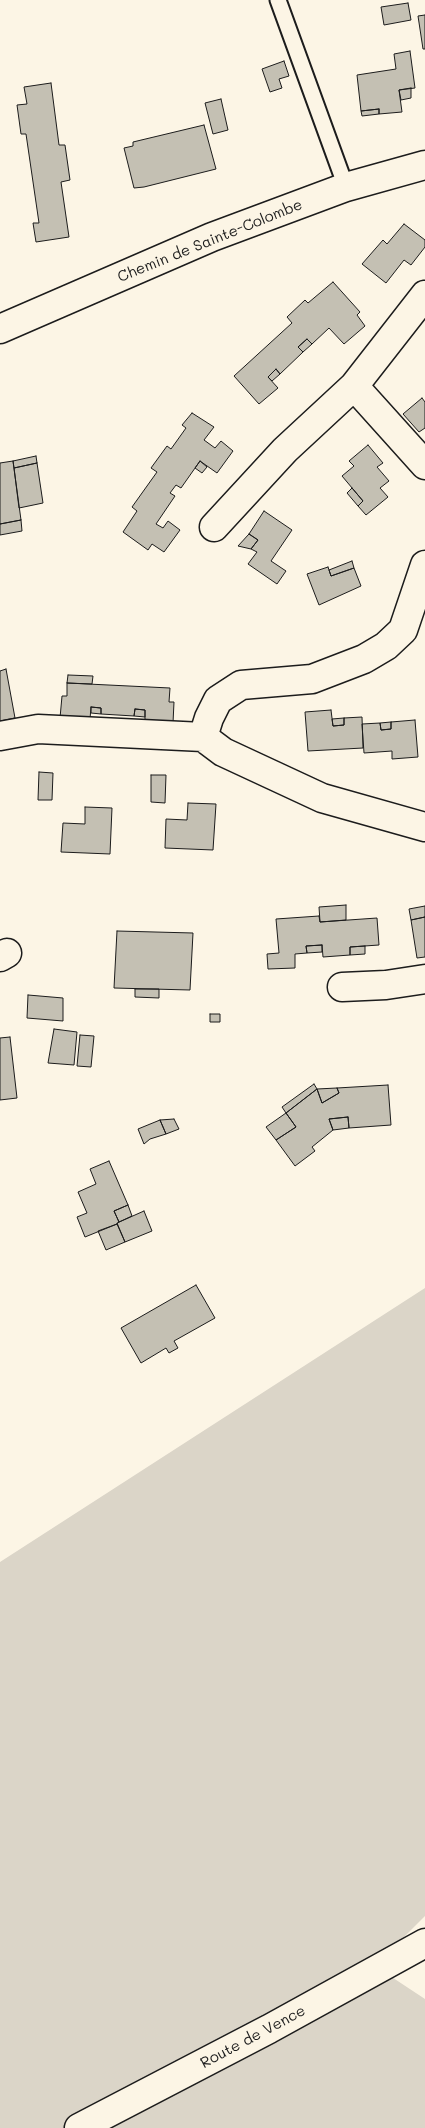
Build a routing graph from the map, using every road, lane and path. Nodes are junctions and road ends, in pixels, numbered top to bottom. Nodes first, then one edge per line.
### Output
1 (278, 0) edge
2 (425, 165) edge
3 (346, 187) junction
4 (425, 295) edge
5 (0, 329) edge
6 (354, 386) junction
7 (425, 465) edge
8 (214, 527) dead end
9 (425, 565) edge
10 (414, 635) edge
11 (0, 736) edge
12 (203, 737) junction
13 (425, 827) edge
14 (425, 980) edge
15 (342, 988) dead end
16 (425, 1943) edge
17 (79, 2128) edge

1 - 3 lane
2 - 3 street, Chemin de Sainte-Colombe
3 - 5 street, Chemin de Sainte-Colombe
4 - 6 street
6 - 7 street
6 - 8 street
9 - 10 street
10 - 12 street
11 - 12 street
12 - 13 street
14 - 15 street
16 - 17 street, Route de Vence

